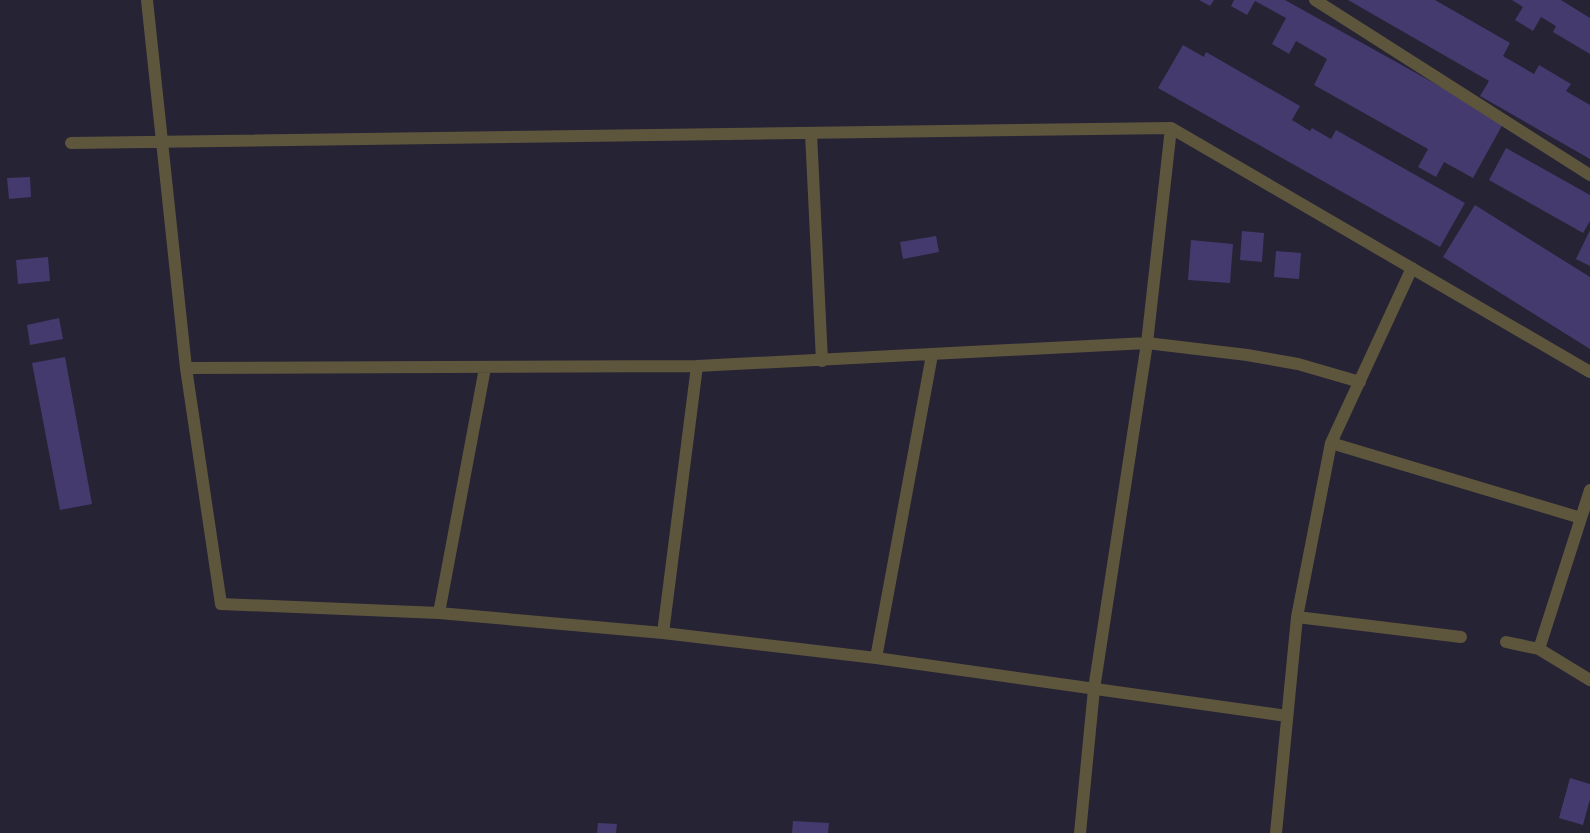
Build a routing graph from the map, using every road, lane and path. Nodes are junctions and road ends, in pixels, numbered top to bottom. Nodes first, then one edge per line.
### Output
1 (147, 0) edge
2 (1315, 0) edge
3 (1171, 128) junction
4 (811, 133) junction
5 (163, 142) junction
6 (71, 143) dead end
7 (1590, 175) edge
8 (1412, 268) junction
9 (1147, 343) junction
10 (932, 355) junction
11 (822, 361) junction
12 (697, 366) junction
13 (186, 368) junction
14 (485, 368) junction
15 (1590, 372) edge
16 (1360, 382) junction
17 (1331, 443) junction
18 (1590, 490) edge
19 (1581, 518) junction
20 (440, 613) junction
21 (1297, 617) junction
22 (663, 633) junction
23 (1461, 636) dead end
24 (1506, 642) dead end
25 (1539, 649) junction
26 (876, 658) junction
27 (1590, 680) edge
28 (1094, 689) junction
29 (1287, 716) junction
30 (1080, 833) edge
31 (1276, 833) edge

1 - 5 street
2 - 7 street
3 - 4 street
3 - 8 street
3 - 9 street
4 - 5 street
4 - 11 street
5 - 6 street
5 - 13 street
8 - 15 street
8 - 16 street
9 - 10 street
9 - 16 street
9 - 28 street
10 - 11 street
10 - 26 street
11 - 12 street
12 - 14 street
12 - 22 street
13 - 14 street
13 - 20 street
14 - 20 street
16 - 17 street
17 - 19 street
17 - 21 street
18 - 19 street
19 - 25 street
20 - 22 street
21 - 23 street
21 - 29 street
22 - 26 street
24 - 25 street
25 - 27 street
26 - 28 street
28 - 29 street
28 - 30 street
29 - 31 street

